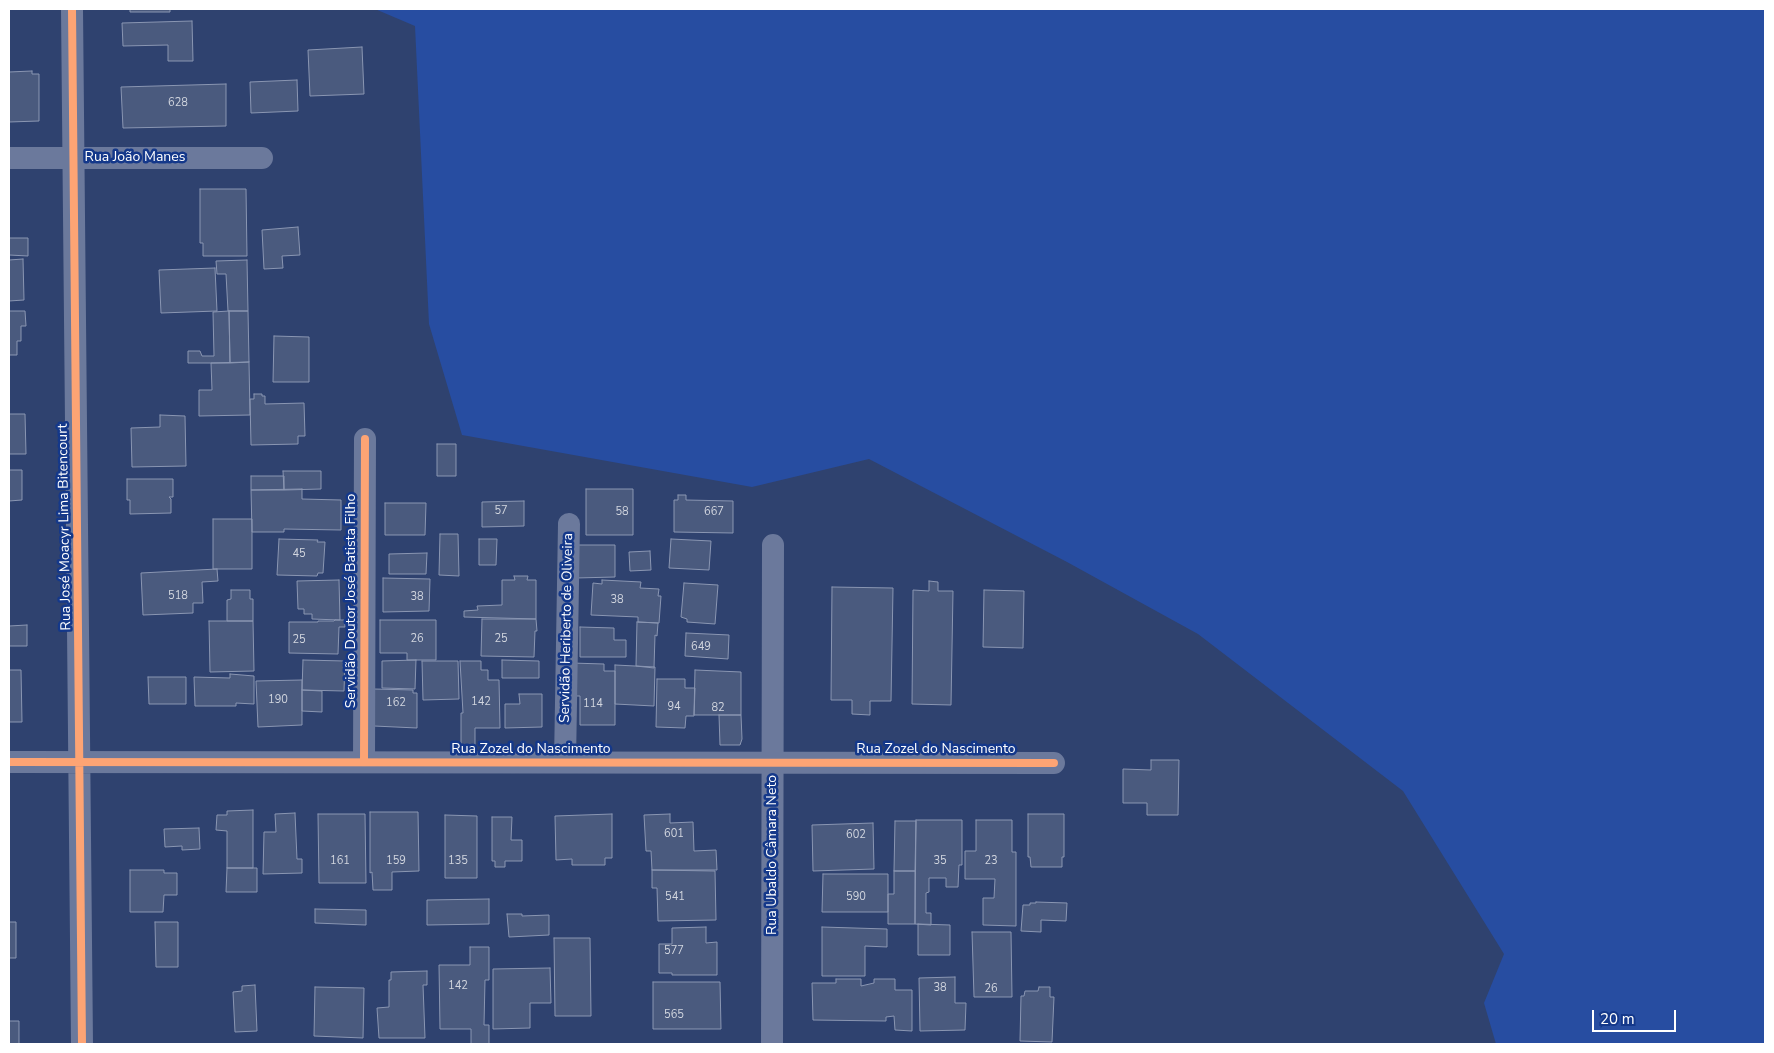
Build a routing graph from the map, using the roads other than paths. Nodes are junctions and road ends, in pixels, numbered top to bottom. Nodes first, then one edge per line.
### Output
1 (72, 9) edge
2 (9, 158) edge
3 (74, 158) junction
4 (262, 158) dead end
5 (365, 440) dead end
6 (569, 524) dead end
7 (774, 545) dead end
8 (9, 762) edge
9 (79, 762) junction
10 (364, 762) junction
11 (564, 762) junction
12 (773, 762) junction
13 (1054, 763) dead end
14 (82, 1044) edge
15 (772, 1044) edge

1 - 3 street, Rua José Moacyr Lima Bitencourt
2 - 3 street, Rua João Manes
3 - 4 street, Rua João Manes
3 - 9 street, Rua José Moacyr Lima Bitencourt
5 - 10 street, Servidão Doutor José Batista Filho
6 - 11 street, Servidão Heriberto de Oliveira
7 - 12 street, Rua Ubaldo Câmara Neto
8 - 9 street, Rua Zozel do Nascimento
9 - 10 street, Rua Zozel do Nascimento
9 - 14 street, Rua José Moacyr Lima Bitencourt
10 - 11 street, Rua Zozel do Nascimento
11 - 12 street, Rua Zozel do Nascimento
12 - 13 street, Rua Zozel do Nascimento
12 - 15 street, Rua Ubaldo Câmara Neto

